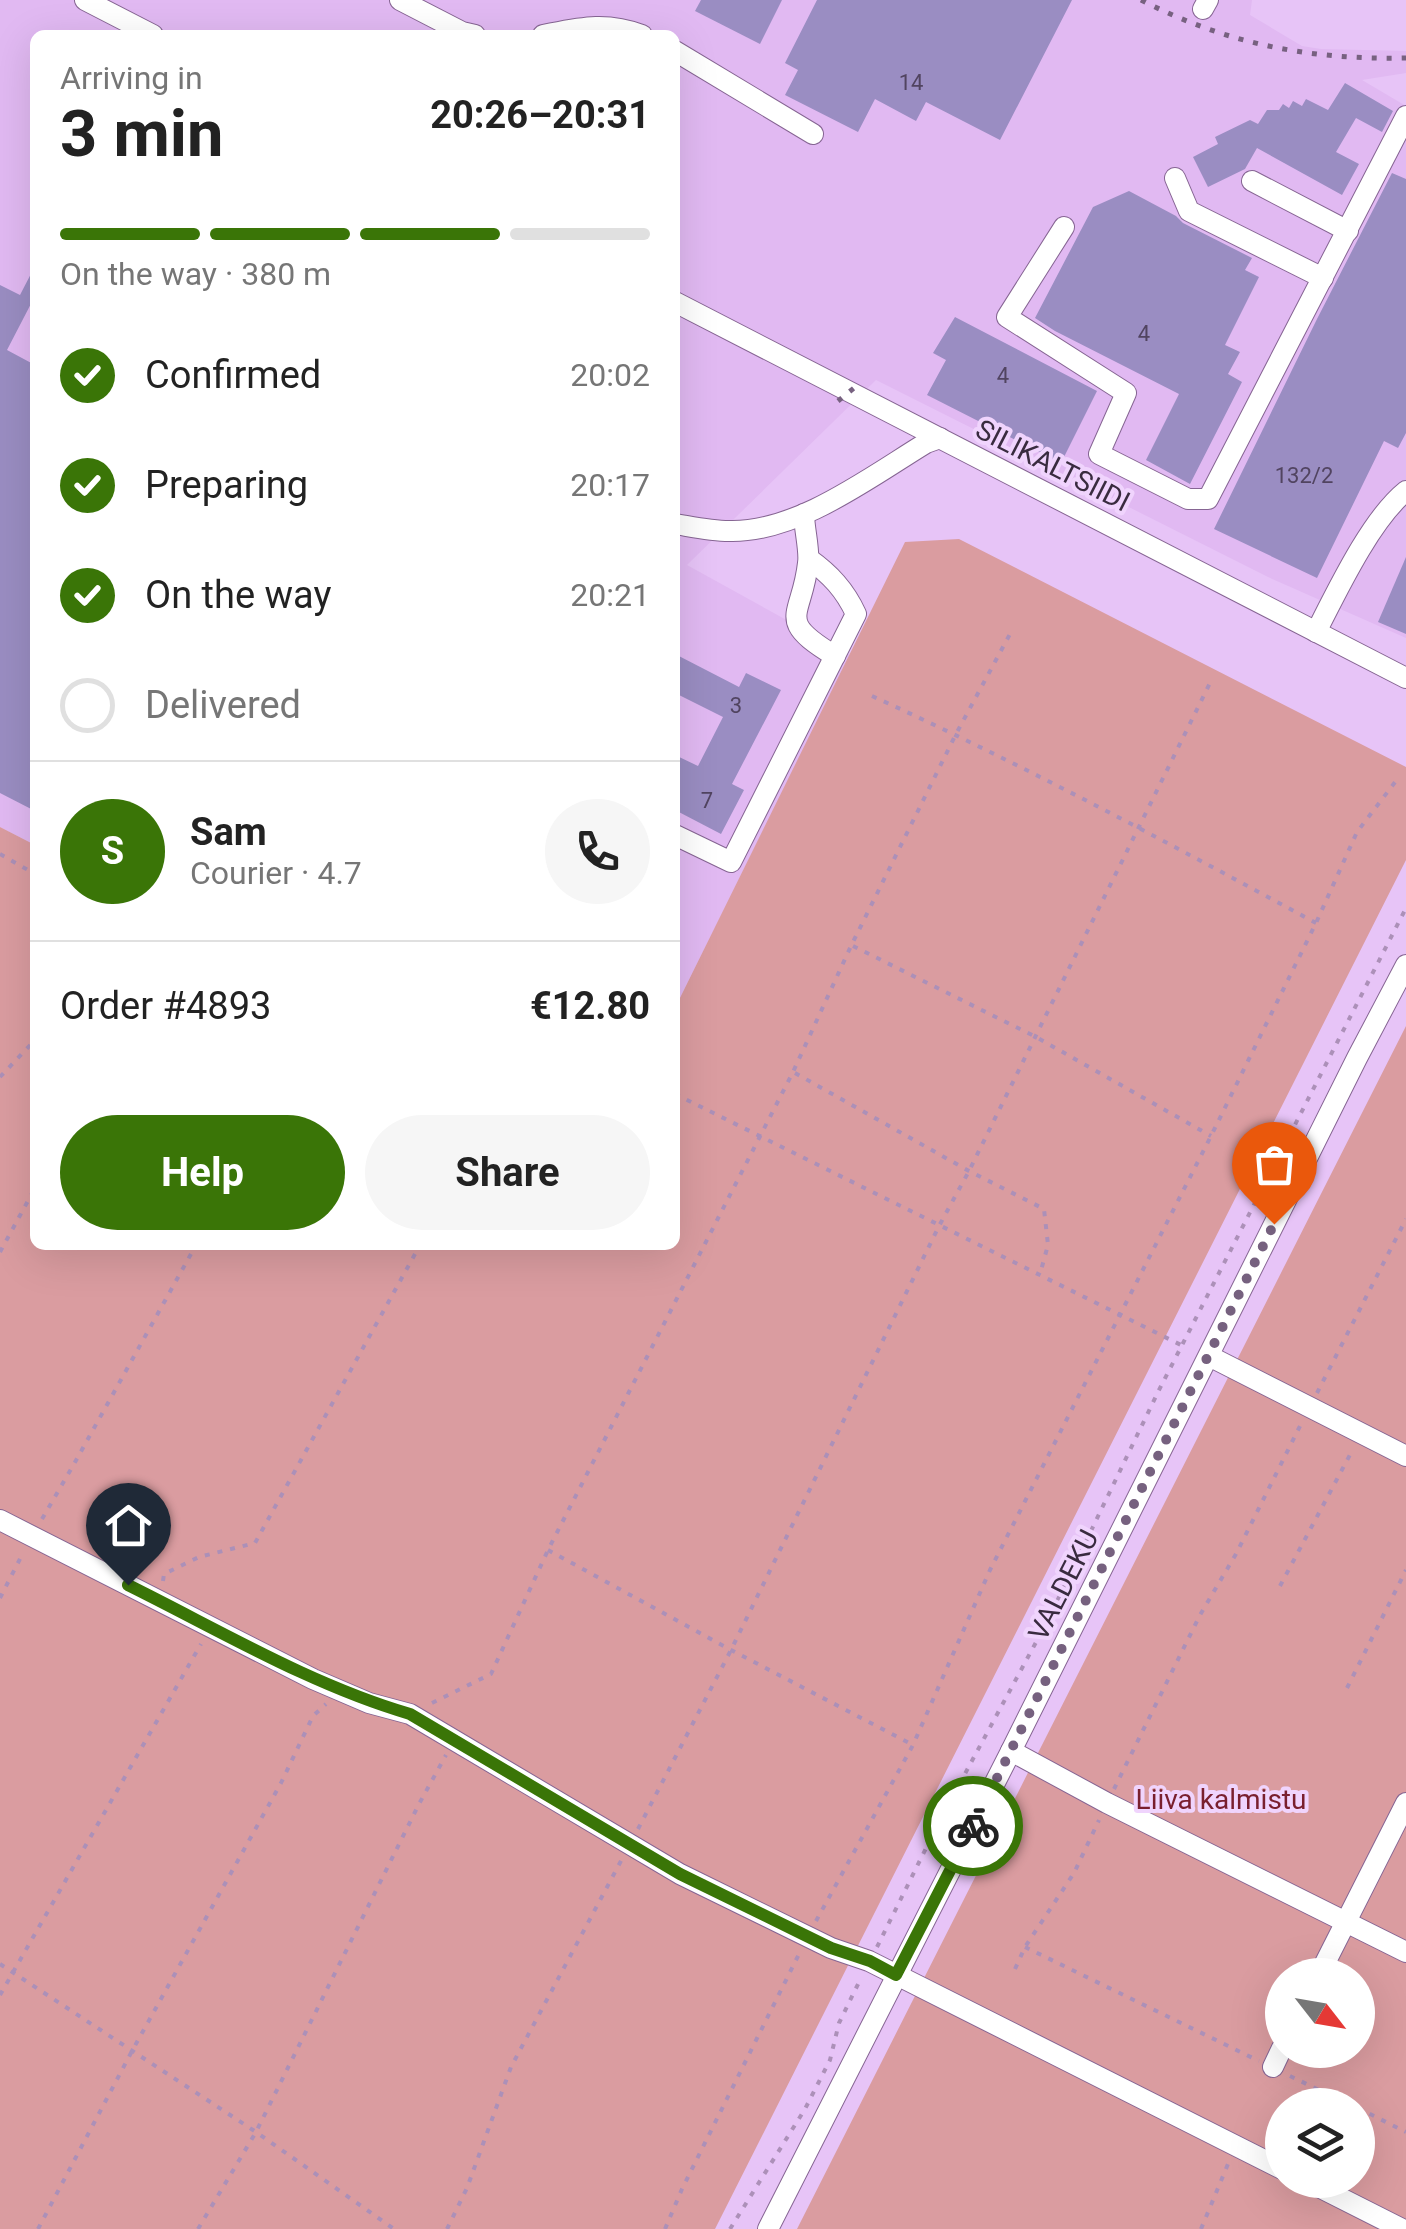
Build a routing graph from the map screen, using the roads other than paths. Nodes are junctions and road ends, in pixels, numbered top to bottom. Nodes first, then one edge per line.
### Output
1 (85, 0) edge
2 (400, 0) edge
3 (144, 30) edge
4 (458, 30) edge
5 (570, 30) edge
6 (628, 30) edge
7 (680, 53) edge
8 (1406, 116) edge
9 (813, 134) dead end
10 (1174, 178) dead end
11 (1252, 181) dead end
12 (1064, 227) dead end
13 (1348, 231) junction
14 (1324, 278) junction
15 (680, 305) edge
16 (940, 438) junction
17 (1406, 491) edge
18 (804, 514) junction
19 (680, 525) edge
20 (809, 559) junction
21 (1316, 632) junction
22 (834, 656) junction
23 (1406, 678) edge
24 (680, 838) edge
25 (1406, 966) edge
26 (1209, 1356) junction
27 (1406, 1456) edge
28 (0, 1520) edge
29 (1010, 1752) junction
30 (1406, 1803) edge
31 (1346, 1922) junction
32 (1406, 1952) edge
33 (1328, 1958) edge
34 (896, 1975) junction
35 (1265, 2160) edge
36 (1341, 2198) edge
37 (768, 2229) edge
38 (1402, 2229) edge

1 - 3 street
2 - 4 street
5 - 6 street
7 - 9 street
8 - 13 street
10 - 14 street
11 - 13 street
12 - 14 street
13 - 14 street
15 - 16 street, SILIKALTSIIDI
16 - 18 street
16 - 21 street, SILIKALTSIIDI
17 - 21 street
18 - 19 street
18 - 20 street
20 - 22 street
20 - 22 street
21 - 23 street, SILIKALTSIIDI
22 - 24 street
25 - 26 street, VALDEKU
26 - 27 street
26 - 29 street, VALDEKU
28 - 34 street
29 - 31 street
29 - 34 street, VALDEKU
30 - 31 street
31 - 32 street
31 - 33 street
34 - 35 street
34 - 37 street, VALDEKU
36 - 38 street

